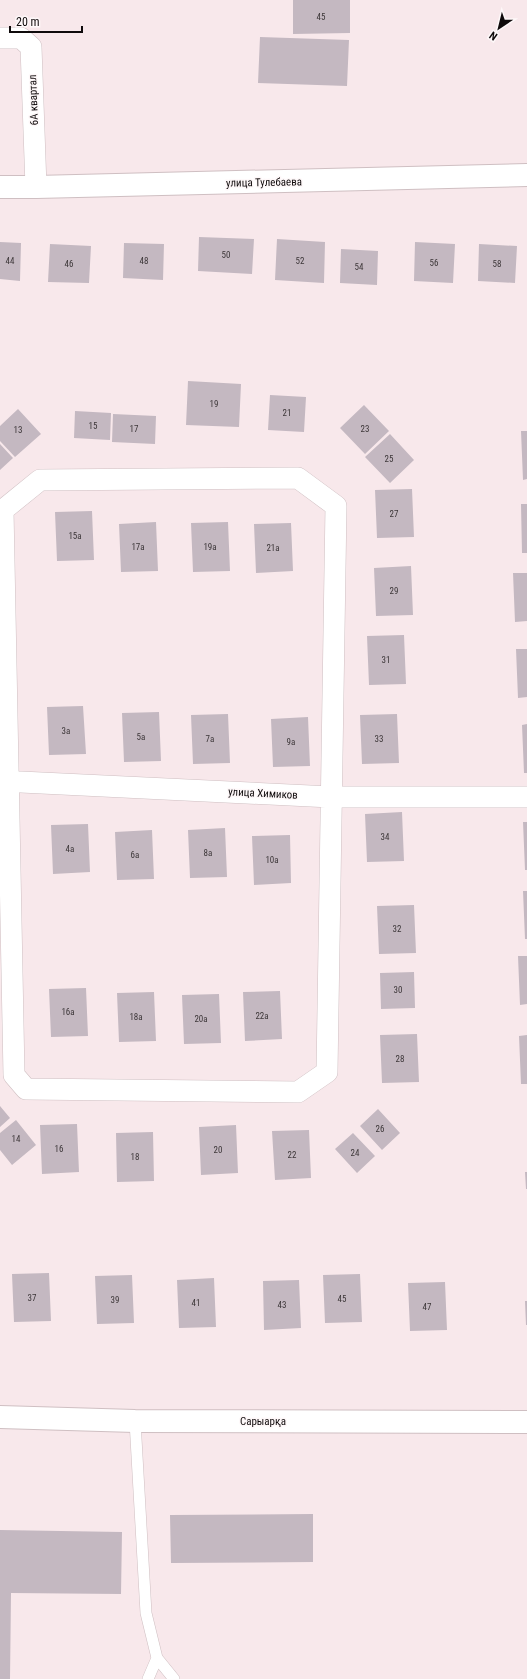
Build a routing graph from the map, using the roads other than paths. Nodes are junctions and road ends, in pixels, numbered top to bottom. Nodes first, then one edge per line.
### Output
1 (0, 38) edge
2 (527, 175) edge
3 (0, 187) edge
4 (36, 188) junction
5 (4, 781) edge
6 (331, 797) junction
7 (527, 797) edge
8 (0, 1417) edge
9 (135, 1421) junction
10 (527, 1422) edge
11 (157, 1658) junction
12 (148, 1679) edge
13 (174, 1679) edge

1 - 4 street, 6А квартал
2 - 4 street, улица Тулебаева
3 - 4 street, улица Тулебаева
5 - 6 street, улица Химиков
5 - 6 street
5 - 6 street
6 - 7 street, улица Химиков
8 - 9 street, Сарыарқа
9 - 10 street, Сарыарқа
9 - 11 lane
11 - 12 lane
11 - 13 lane

